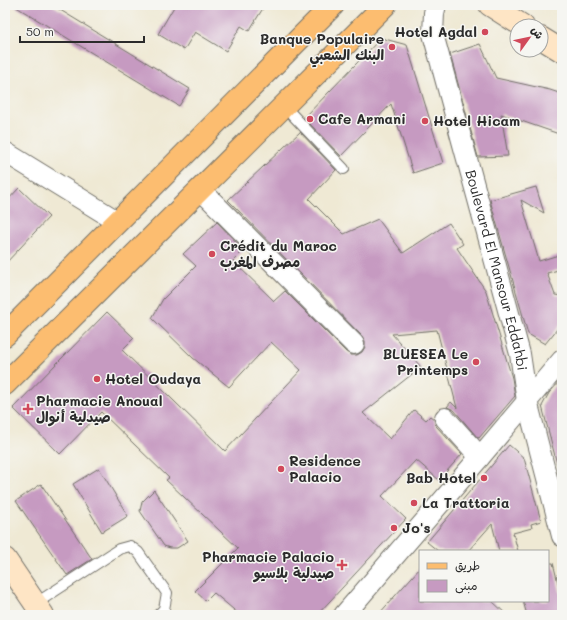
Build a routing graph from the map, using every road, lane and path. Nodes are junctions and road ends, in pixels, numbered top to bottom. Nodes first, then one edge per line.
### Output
1 (333, 5) edge
2 (385, 5) edge
3 (436, 5) edge
4 (490, 5) edge
5 (510, 18) edge
6 (549, 43) edge
7 (562, 51) edge
8 (284, 106) junction
9 (5, 152) edge
10 (344, 169) dead end
11 (200, 188) junction
12 (117, 221) junction
13 (5, 335) edge
14 (354, 344) dead end
15 (562, 360) edge
16 (5, 384) edge
17 (527, 401) junction
18 (445, 418) dead end
19 (480, 457) junction
20 (562, 536) edge
21 (5, 558) edge
22 (39, 609) edge
23 (158, 615) edge
24 (344, 615) edge

1 - 12 main road
2 - 8 main road
3 - 17 street, Boulevard El Mansour Eddahbi
4 - 5 main road
6 - 7 main road
8 - 10 lane
8 - 11 main road
9 - 12 street
11 - 14 street
11 - 16 main road
12 - 13 main road
15 - 17 street
17 - 19 street
17 - 20 street, Boulevard El Mansour Eddahbi
18 - 19 street
19 - 24 street
21 - 22 main road
22 - 23 lane

